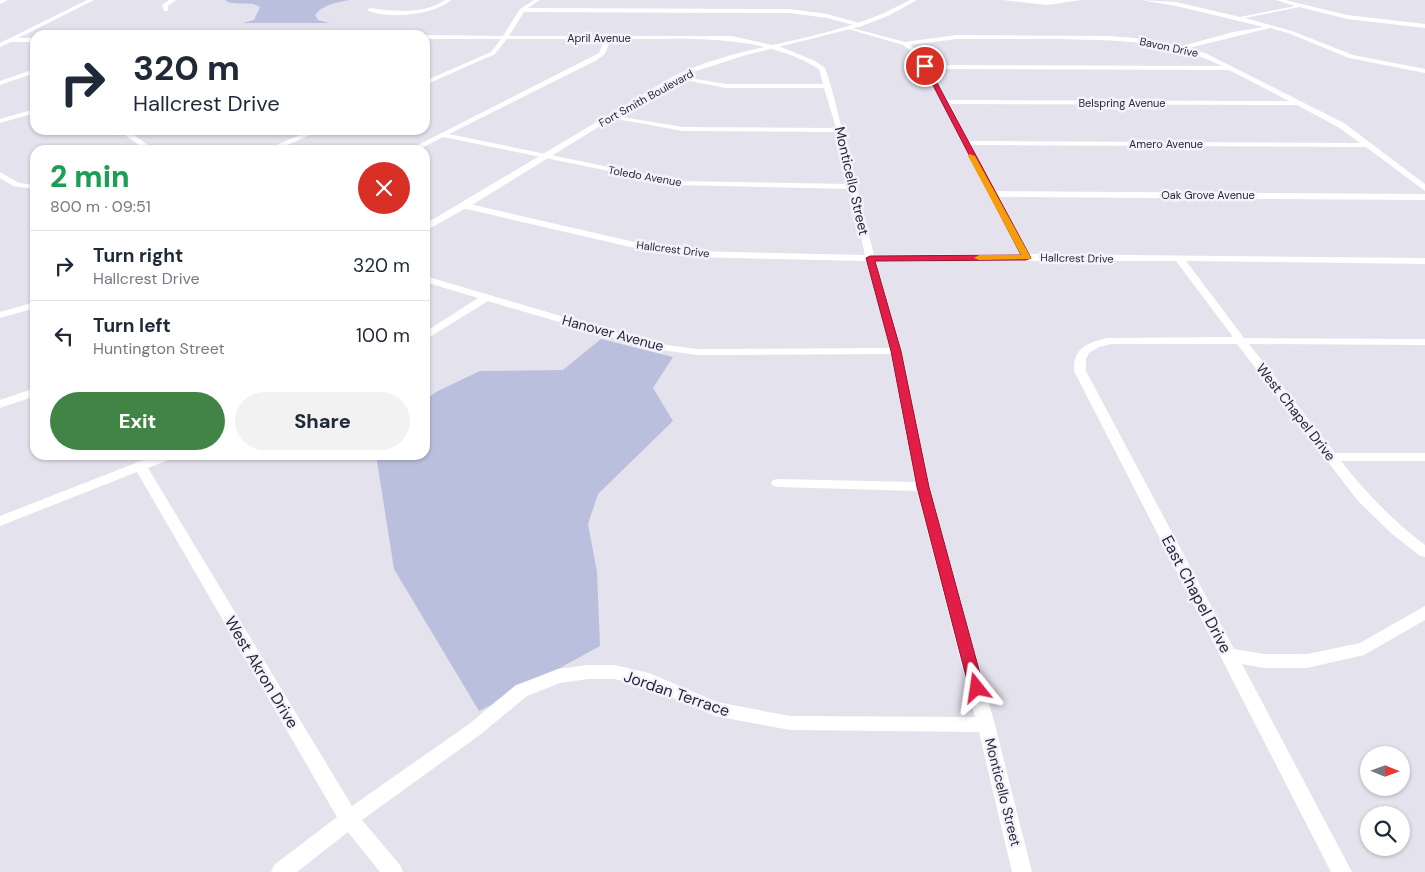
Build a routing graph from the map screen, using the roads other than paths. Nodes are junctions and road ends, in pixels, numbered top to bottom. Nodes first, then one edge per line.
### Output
1 (5, 0) edge
2 (90, 0) edge
3 (173, 0) edge
4 (448, 0) edge
5 (537, 0) edge
6 (914, 0) edge
7 (1005, 0) edge
8 (1078, 0) edge
9 (1143, 0) edge
10 (1279, 0) edge
11 (0, 2) edge
12 (1028, 2) junction
13 (1047, 3) junction
14 (794, 5) dead end
15 (1301, 7) junction
16 (1033, 9) dead end
17 (166, 10) dead end
18 (370, 10) dead end
19 (522, 10) junction
20 (1048, 10) dead end
21 (790, 11) junction
22 (1238, 18) junction
23 (1378, 22) junction
24 (861, 25) junction
25 (1425, 26) edge
26 (1273, 27) junction
27 (850, 28) junction
28 (1377, 31) dead end
29 (430, 37) edge
30 (505, 38) junction
31 (609, 38) junction
32 (0, 40) edge
33 (10, 40) junction
34 (30, 40) edge
35 (905, 44) junction
36 (0, 45) edge
37 (771, 48) junction
38 (1182, 48) junction
39 (925, 66) junction
40 (1231, 68) junction
41 (1425, 71) edge
42 (30, 73) edge
43 (677, 78) junction
44 (430, 81) edge
45 (0, 82) edge
46 (828, 86) junction
47 (945, 102) junction
48 (1299, 103) junction
49 (30, 112) edge
50 (610, 117) junction
51 (0, 121) edge
52 (840, 130) junction
53 (129, 135) edge
54 (304, 135) edge
55 (442, 135) junction
56 (966, 144) junction
57 (144, 145) edge
58 (281, 145) edge
59 (422, 145) edge
60 (1366, 145) junction
61 (544, 157) junction
62 (0, 174) edge
63 (30, 186) edge
64 (852, 187) junction
65 (1425, 188) edge
66 (992, 194) junction
67 (1425, 197) edge
68 (464, 206) junction
69 (430, 225) edge
70 (870, 258) junction
71 (1026, 258) junction
72 (1180, 260) junction
73 (1425, 261) edge
74 (430, 280) edge
75 (487, 297) junction
76 (30, 306) edge
77 (0, 315) edge
78 (430, 334) edge
79 (1240, 340) junction
80 (1425, 342) edge
81 (896, 351) junction
82 (30, 394) edge
83 (0, 404) edge
84 (1331, 456) junction
85 (1425, 457) edge
86 (155, 460) edge
87 (140, 466) junction
88 (778, 483) dead end
89 (923, 487) junction
90 (0, 521) edge
91 (1425, 552) edge
92 (1425, 612) edge
93 (1229, 655) junction
94 (986, 725) junction
95 (349, 819) junction
96 (281, 872) edge
97 (393, 872) edge
98 (1022, 872) edge
99 (1342, 872) edge

1 - 11 street
2 - 33 street
3 - 17 street
4 - 18 street
5 - 19 street
6 - 24 street, Fort Smith Boulevard
7 - 12 street
8 - 13 street
9 - 22 street
10 - 15 street
12 - 13 street
12 - 16 street
13 - 20 street
14 - 21 street
15 - 22 street
15 - 23 street
19 - 21 street
19 - 30 street
21 - 24 street
22 - 26 street
23 - 25 street
23 - 28 street
24 - 27 street, Fort Smith Boulevard
26 - 38 street
26 - 41 street
27 - 35 street
27 - 37 street, Fort Smith Boulevard
29 - 30 street, April Avenue
30 - 31 street, April Avenue
30 - 44 street
31 - 37 street, April Avenue
31 - 55 street
32 - 33 street
33 - 34 street
33 - 36 street
35 - 38 street, Bavon Drive
35 - 39 street
37 - 43 street, Fort Smith Boulevard
37 - 46 street, Monticello Street
38 - 40 street, Bavon Drive
39 - 40 street
39 - 47 street
40 - 48 street, Bavon Drive
42 - 45 street
43 - 46 street
43 - 50 street, Fort Smith Boulevard
46 - 52 street, Monticello Street
47 - 48 street, Belspring Avenue
47 - 56 street
48 - 60 street, Bavon Drive
49 - 51 street
50 - 52 street
50 - 61 street, Fort Smith Boulevard
52 - 64 street, Monticello Street
53 - 57 street
54 - 58 street
55 - 59 street
55 - 61 street, Toledo Avenue
56 - 60 street, Amero Avenue
56 - 66 street
60 - 65 street, Bavon Drive
61 - 64 street, Toledo Avenue
61 - 68 street, Fort Smith Boulevard
62 - 63 street
64 - 70 street, Monticello Street
66 - 67 street, Oak Grove Avenue
66 - 71 street
68 - 69 street, Fort Smith Boulevard
68 - 70 street, Hallcrest Drive
70 - 71 street, Hallcrest Drive
70 - 81 street, Monticello Street
71 - 72 street, Hallcrest Drive
72 - 73 street, Hallcrest Drive
72 - 79 street, West Chapel Drive
74 - 75 street, Hanover Avenue
75 - 78 street
75 - 81 street, Hanover Avenue
76 - 77 street
79 - 80 street
79 - 84 street, West Chapel Drive
79 - 93 street, East Chapel Drive
81 - 89 street, Monticello Street
82 - 83 street
84 - 85 street
84 - 91 street, West Chapel Drive
86 - 87 street
87 - 90 street
87 - 95 street, West Akron Drive
88 - 89 street
89 - 94 street, Monticello Street
92 - 93 street
93 - 99 street, East Chapel Drive
94 - 95 street, Jordan Terrace
94 - 98 street, Monticello Street
95 - 96 street, Jordan Terrace
95 - 97 street, West Akron Drive

